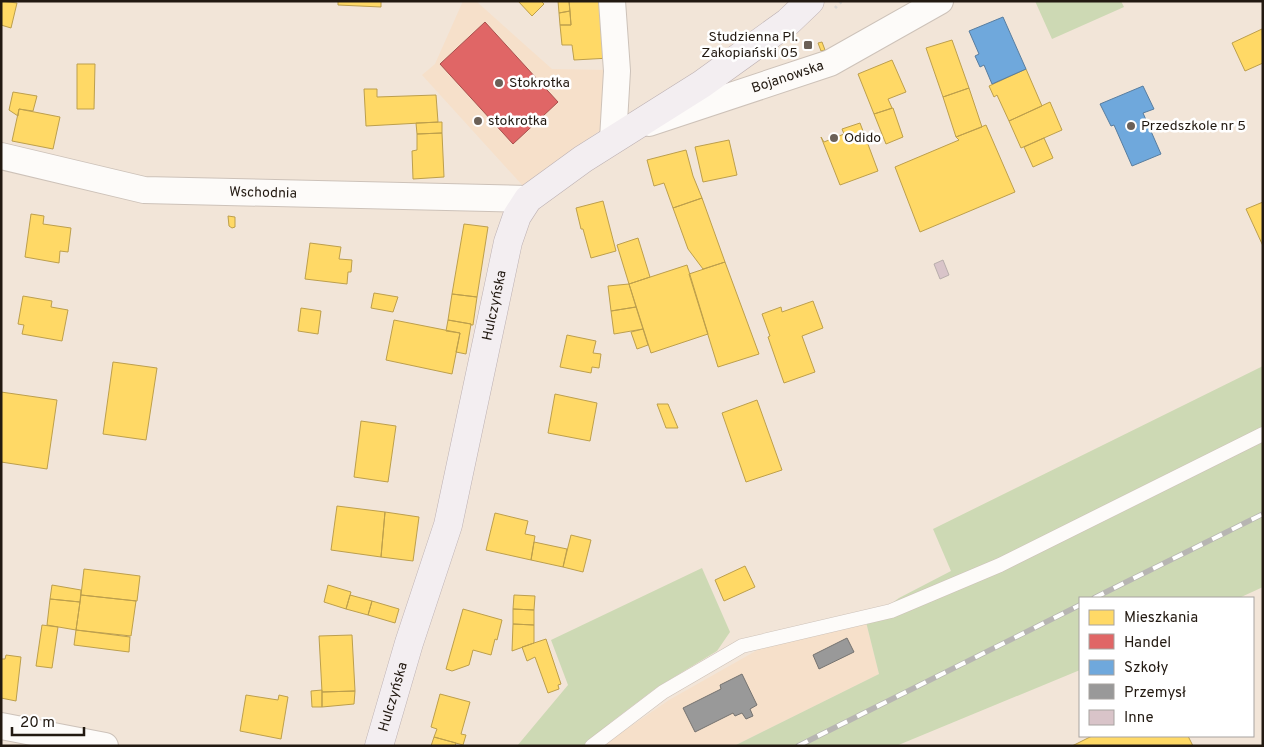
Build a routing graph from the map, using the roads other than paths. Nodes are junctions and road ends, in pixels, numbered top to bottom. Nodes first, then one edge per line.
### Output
1 (612, 1) edge
2 (940, 1) edge
3 (800, 5) edge
4 (620, 135) junction
5 (1, 156) edge
6 (528, 199) junction
7 (1263, 434) edge
8 (1, 726) edge
9 (105, 746) edge
10 (379, 746) edge
11 (592, 746) edge

1 - 4 street
2 - 4 street, Bojanowska
3 - 4 main road, Hulczyńska
4 - 6 main road, Hulczyńska
5 - 6 street, Wschodnia
6 - 10 main road, Hulczyńska
7 - 11 lane
8 - 9 street

